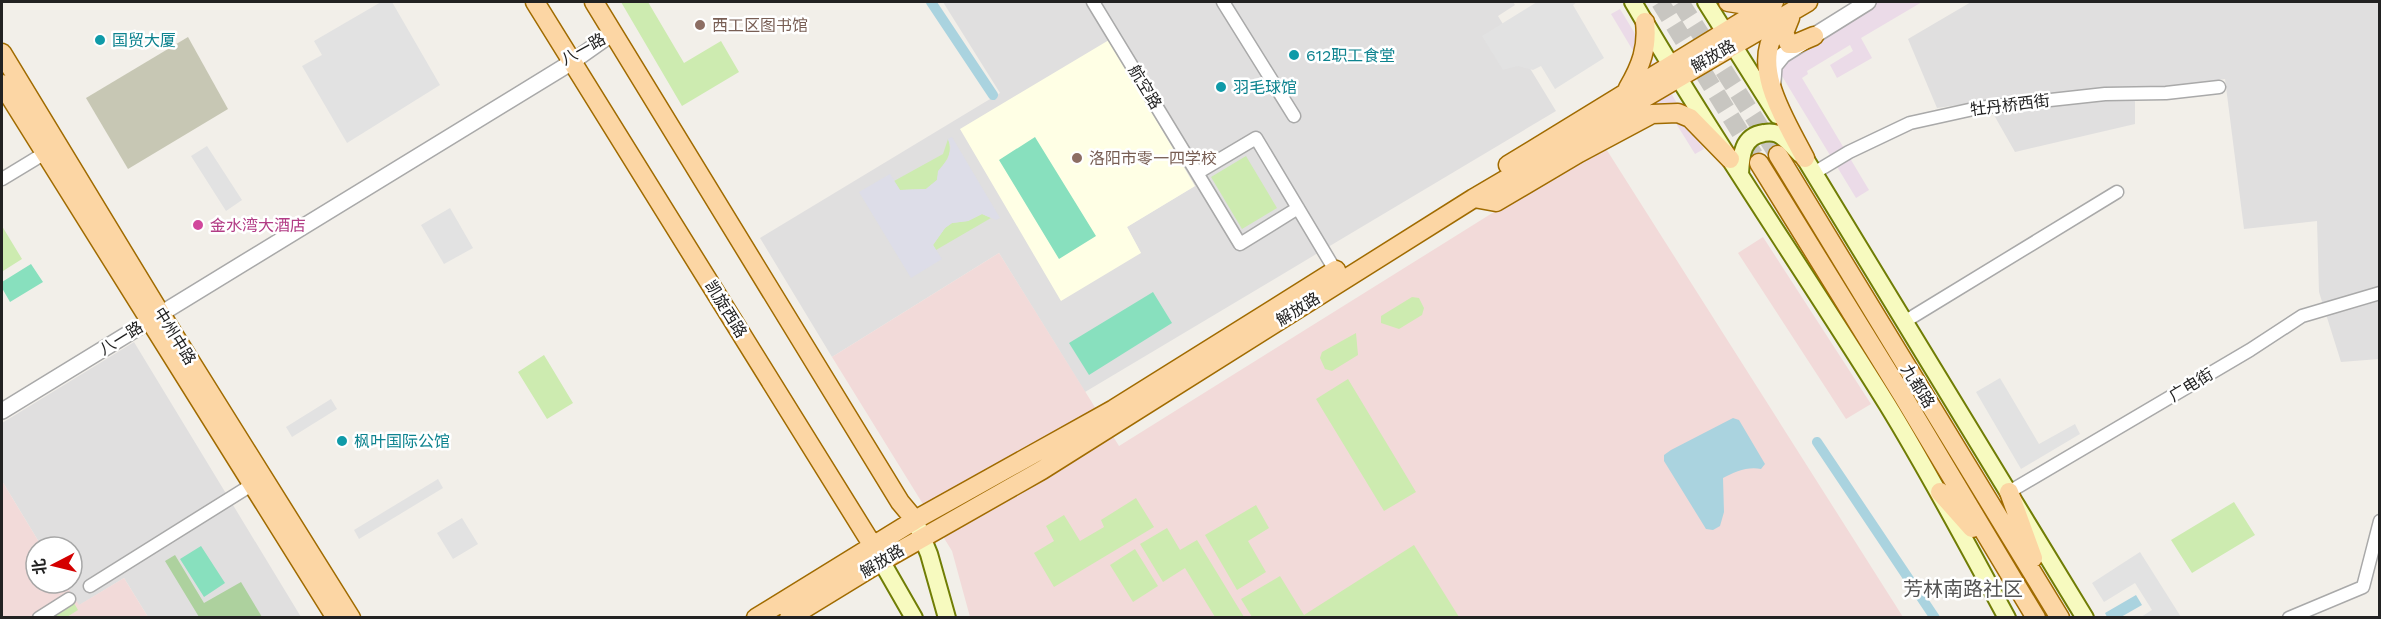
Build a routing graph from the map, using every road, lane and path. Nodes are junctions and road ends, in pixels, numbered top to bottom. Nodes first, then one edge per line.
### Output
1 (535, 2) edge
2 (594, 2) edge
3 (1093, 2) edge
4 (1223, 2) edge
5 (1633, 2) edge
6 (1706, 2) edge
7 (1728, 2) edge
8 (1769, 2) edge
9 (1774, 2) edge
10 (1868, 2) edge
11 (1802, 5) edge
12 (1645, 21) junction
13 (612, 33) junction
14 (1814, 36) junction
15 (1729, 38) junction
16 (2, 52) edge
17 (570, 59) junction
18 (1675, 70) junction
19 (2, 84) edge
20 (2219, 87) dead end
21 (1627, 90) junction
22 (1773, 93) junction
23 (1294, 116) dead end
24 (45, 153) junction
25 (1778, 154) tunnel mouth
26 (1759, 163) tunnel mouth
27 (1810, 166) junction
28 (1735, 167) junction
29 (1197, 173) junction
30 (2, 178) edge
31 (2117, 192) dead end
32 (1474, 198) junction
33 (1298, 207) junction
34 (1335, 270) junction
35 (2379, 293) edge
36 (153, 314) junction
37 (1904, 322) junction
38 (2, 403) edge
39 (2, 411) edge
40 (253, 484) junction
41 (1940, 492) junction
42 (2009, 492) junction
43 (2379, 521) edge
44 (919, 529) junction
45 (877, 554) junction
46 (1998, 556) junction
47 (90, 586) dead end
48 (2047, 597) junction
49 (69, 599) dead end
50 (39, 618) edge
51 (336, 618) edge
52 (351, 618) edge
53 (756, 618) edge
54 (789, 618) edge
55 (914, 618) edge
56 (946, 618) edge
57 (2007, 618) edge
58 (2021, 618) edge
59 (2028, 618) edge
60 (2036, 618) edge
61 (2061, 618) edge
62 (2085, 618) edge
63 (2289, 618) edge

1 - 17 main road, 凯旋西路
2 - 13 main road
3 - 29 street, 航空路
4 - 23 street
5 - 12 main road
6 - 15 main road
7 - 8 main road
9 - 15 main road, 解放路
10 - 14 street
11 - 14 main road
11 - 15 main road, 解放路
11 - 22 main road
12 - 18 main road
12 - 21 main road
13 - 17 street, 八一路
13 - 44 main road
14 - 22 street
15 - 18 main road, 解放路
15 - 27 main road
16 - 36 main road, 中州中路
17 - 36 street, 八一路
17 - 45 main road, 凯旋西路
18 - 21 main road, 解放路
18 - 28 main road
18 - 32 main road, 解放路
19 - 24 main road, 中州中路
20 - 27 street, 牡丹桥西街
21 - 34 main road, 解放路
22 - 27 main road
24 - 30 street
24 - 36 main road, 中州中路
25 - 48 main road, 九都路
26 - 46 main road, 九都路
27 - 28 main road
27 - 37 main road
28 - 32 main road
28 - 41 main road
29 - 33 street
29 - 33 street, 航空路
31 - 37 street
32 - 44 main road, 解放路
33 - 34 street
34 - 44 main road, 解放路
35 - 42 street, 广电街
36 - 38 street, 八一路
36 - 39 street, 八一路
36 - 40 main road, 中州中路
36 - 52 main road, 中州中路
37 - 42 main road
40 - 47 street
40 - 51 main road, 中州中路
41 - 46 main road
41 - 57 main road
42 - 48 main road
42 - 62 main road
43 - 63 street
44 - 45 main road, 解放路
44 - 56 main road
45 - 53 main road, 解放路
45 - 54 main road, 解放路
45 - 55 main road, 凯旋西路
46 - 58 main road
46 - 59 main road
46 - 60 main road, 九都路
48 - 61 main road, 九都路
49 - 50 street

